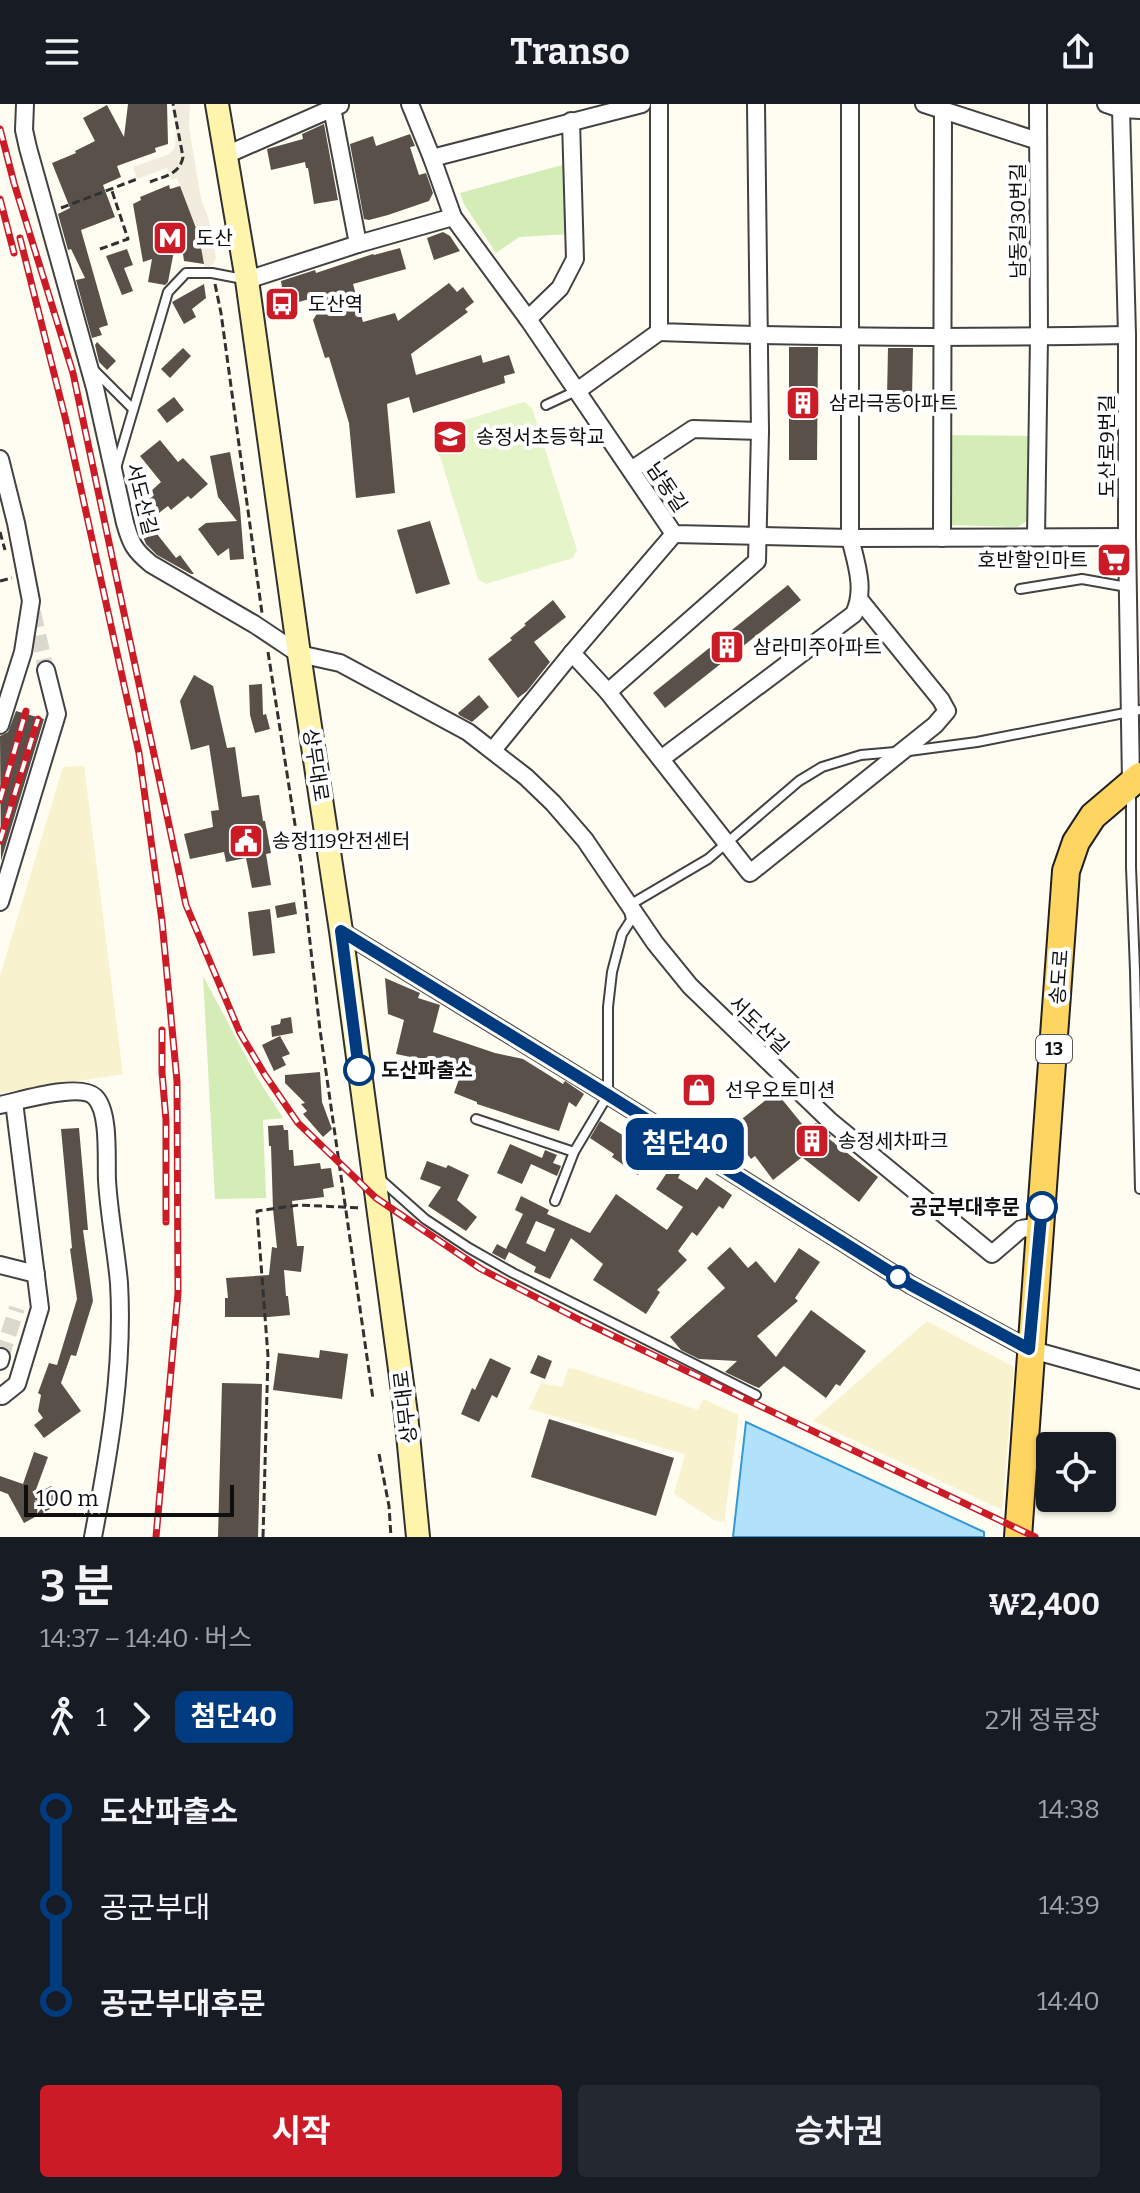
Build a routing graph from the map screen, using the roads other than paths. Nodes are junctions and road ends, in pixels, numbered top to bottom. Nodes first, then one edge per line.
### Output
1 (25, 104) edge
2 (217, 104) edge
3 (410, 104) edge
4 (642, 104) edge
5 (659, 104) edge
6 (756, 104) edge
7 (850, 104) edge
8 (924, 104) edge
9 (1038, 104) edge
10 (336, 106) edge
11 (1114, 106) edge
12 (1140, 110) edge
13 (943, 111) junction
14 (571, 121) junction
15 (1038, 141) junction
16 (226, 155) junction
17 (432, 158) junction
18 (453, 217) junction
19 (358, 244) junction
20 (1133, 261) edge
21 (247, 280) junction
22 (528, 319) junction
23 (659, 332) junction
24 (1127, 335) junction
25 (759, 336) junction
26 (848, 337) junction
27 (1039, 337) junction
28 (941, 338) junction
29 (89, 364) junction
30 (577, 391) junction
31 (546, 405) dead end
32 (133, 409) junction
33 (760, 431) junction
34 (0, 459) edge
35 (631, 470) junction
36 (114, 472) junction
37 (674, 534) junction
38 (758, 535) junction
39 (1036, 537) junction
40 (1127, 537) junction
41 (850, 538) junction
42 (942, 538) junction
43 (1128, 587) junction
44 (1020, 589) dead end
45 (859, 599) junction
46 (572, 653) junction
47 (299, 654) junction
48 (46, 670) tunnel mouth
49 (608, 692) junction
50 (1135, 711) edge
51 (0, 725) edge
52 (493, 750) junction
53 (901, 752) junction
54 (661, 759) junction
55 (1136, 779) edge
56 (727, 844) junction
57 (0, 902) edge
58 (628, 906) junction
59 (341, 931) junction
60 (608, 1095) junction
61 (7, 1104) edge
62 (476, 1119) dead end
63 (574, 1152) junction
64 (373, 1174) junction
65 (1140, 1189) edge
66 (555, 1201) dead end
67 (1041, 1226) junction
68 (0, 1265) edge
69 (36, 1274) junction
70 (1029, 1349) junction
71 (1139, 1376) edge
72 (756, 1395) dead end
73 (1, 1400) edge
74 (93, 1537) edge
75 (418, 1537) edge
76 (1018, 1537) edge

1 - 29 street, 서도산길
2 - 16 main road, 상무대로
3 - 17 street, 남동길
4 - 14 street
5 - 23 street
6 - 25 street
7 - 26 street
8 - 13 street
9 - 15 street, 남동길30번길
10 - 16 street
10 - 19 street
11 - 12 street
11 - 20 street, 도산로9번길
13 - 15 street
13 - 28 street
14 - 17 street
14 - 22 street
15 - 27 street, 남동길30번길
16 - 21 main road, 상무대로
17 - 18 street, 남동길
18 - 19 street
18 - 22 street, 남동길
19 - 21 street
20 - 24 street, 도산로9번길
21 - 32 lane
21 - 47 main road, 상무대로
22 - 30 street, 남동길
23 - 25 street
23 - 30 street
24 - 27 street
24 - 40 street, 도산로9번길
25 - 26 street
25 - 33 street
26 - 28 street
26 - 41 street
27 - 28 street
27 - 39 street, 남동길30번길
28 - 42 street
29 - 32 lane
29 - 36 street, 서도산길
30 - 31 lane
30 - 35 street, 남동길
32 - 36 lane
33 - 35 street
33 - 38 street
34 - 51 street
35 - 37 street, 남동길
36 - 47 street, 서도산길
37 - 38 street, 남동길
37 - 46 street
38 - 41 street, 남동길
38 - 49 street
39 - 40 street, 남동길
39 - 42 street, 남동길
40 - 43 street, 도산로9번길
41 - 42 street, 남동길
41 - 45 street
43 - 44 lane
43 - 50 street, 도산로9번길
45 - 53 street
45 - 54 street
46 - 49 street
46 - 52 street
47 - 52 street, 서도산길
47 - 59 main road, 상무대로
48 - 57 street
49 - 54 street
50 - 53 lane
50 - 55 street, 도산로9번길
52 - 58 street, 서도산길
53 - 56 lane
53 - 56 street
54 - 56 street
55 - 65 lane
55 - 67 main road, 송도로 / 13
56 - 58 lane
58 - 60 lane
58 - 67 street, 서도산길
59 - 60 street
59 - 64 main road, 상무대로
60 - 63 lane
60 - 70 street
61 - 69 street
61 - 74 street
62 - 63 lane
63 - 66 lane
64 - 72 lane
64 - 75 main road, 상무대로
67 - 70 main road, 송도로 / 13
68 - 69 street
69 - 73 street
70 - 71 street
70 - 76 main road, 송도로 / 13

